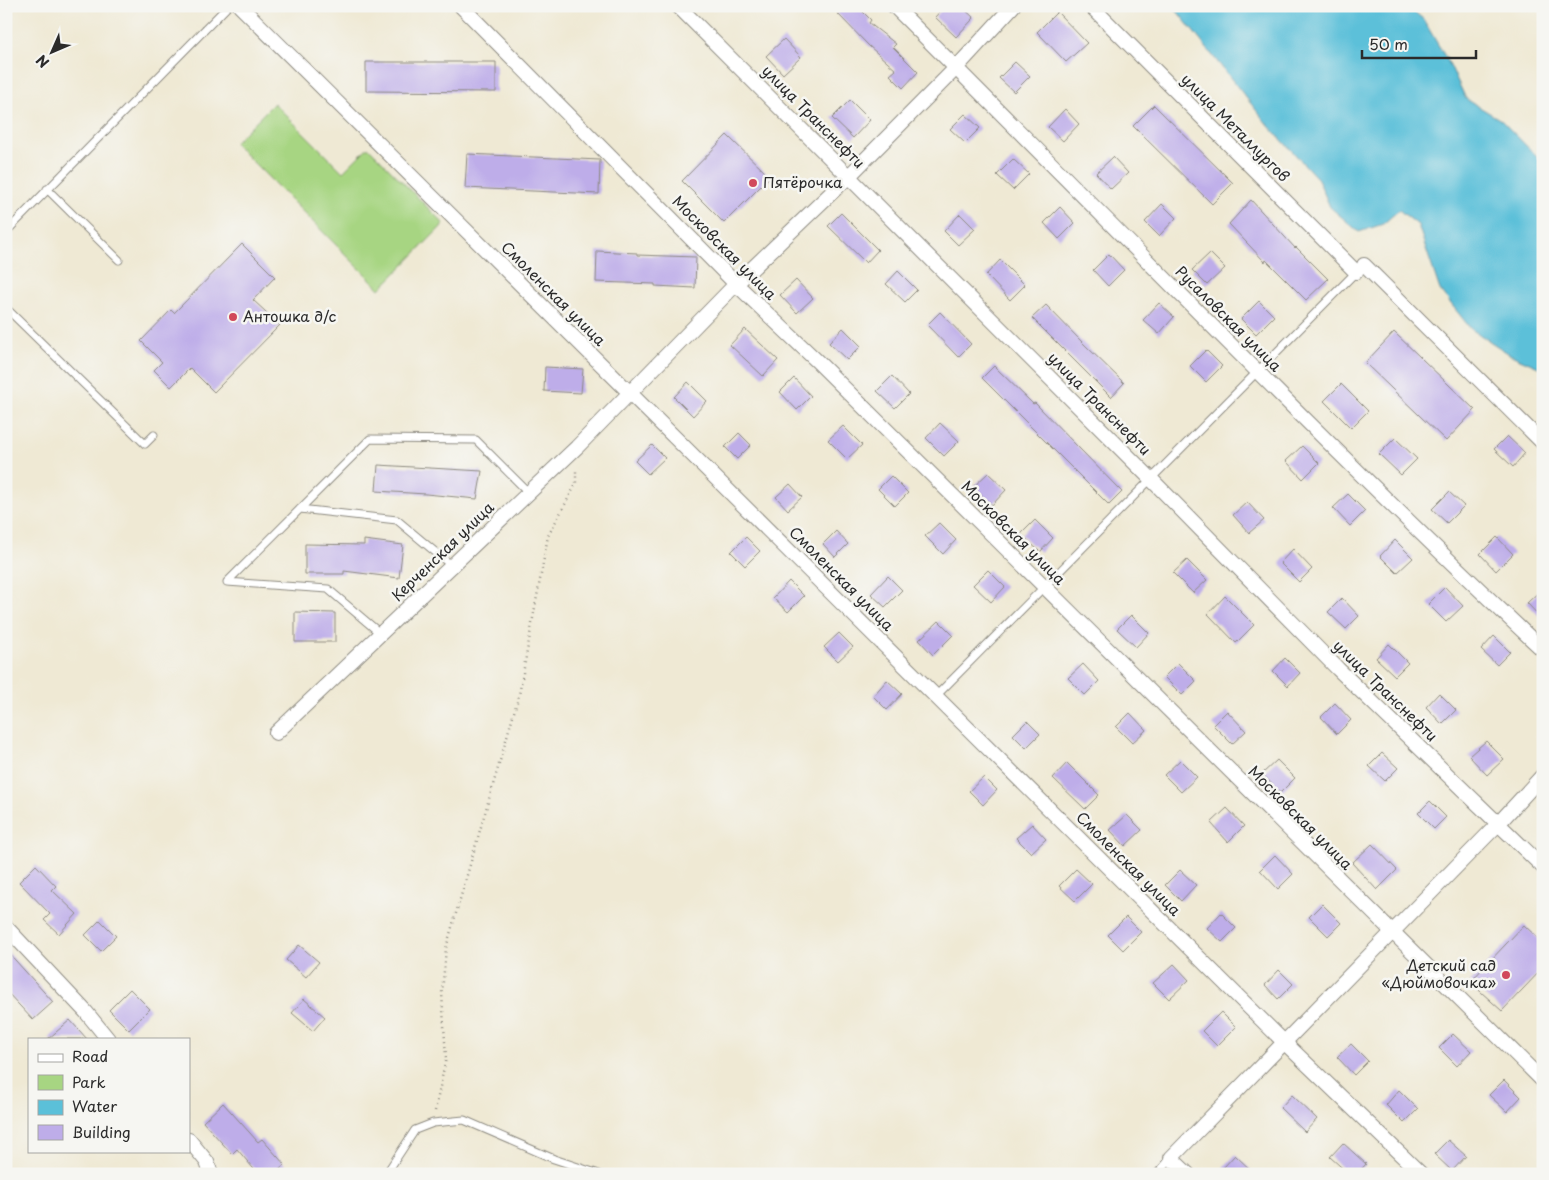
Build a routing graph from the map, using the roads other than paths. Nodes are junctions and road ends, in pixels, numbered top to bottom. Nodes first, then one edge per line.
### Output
1 (228, 6) edge
2 (240, 6) edge
3 (461, 6) edge
4 (678, 6) edge
5 (894, 6) edge
6 (1013, 6) edge
7 (1091, 6) edge
8 (956, 68) junction
9 (849, 176) junction
10 (47, 189) junction
11 (6, 232) edge
12 (118, 260) dead end
13 (1360, 268) junction
14 (736, 284) junction
15 (6, 308) edge
16 (1258, 372) junction
17 (631, 394) junction
18 (154, 435) dead end
19 (1543, 443) edge
20 (1151, 479) junction
21 (529, 493) junction
22 (300, 509) junction
23 (452, 566) junction
24 (1043, 586) junction
25 (381, 634) junction
26 (1543, 650) edge
27 (936, 696) junction
28 (276, 733) dead end
29 (1543, 775) edge
30 (1498, 824) junction
31 (1543, 867) edge
32 (6, 927) edge
33 (1392, 932) junction
34 (107, 1038) edge
35 (1284, 1042) junction
36 (1543, 1080) edge
37 (190, 1141) edge
38 (1172, 1158) junction
39 (212, 1174) edge
40 (386, 1174) edge
41 (600, 1174) edge
42 (1157, 1174) edge
43 (1188, 1174) edge
44 (1420, 1174) edge

1 - 10 lane
2 - 17 street, Смоленская улица
3 - 14 street, Московская улица
4 - 9 street, улица Транснефти
5 - 8 street, Русаловская улица
6 - 8 street, Керченская улица
7 - 13 street, улица Металлургов
8 - 9 street, Керченская улица
8 - 16 street, Русаловская улица
9 - 14 street, Керченская улица
9 - 20 street, улица Транснефти
10 - 11 lane
10 - 12 lane
13 - 16 lane
13 - 19 street, улица Металлургов
14 - 17 street, Керченская улица
14 - 24 street, Московская улица
15 - 18 lane
16 - 20 lane
16 - 26 street, Русаловская улица
17 - 21 street, Керченская улица
17 - 27 street, Смоленская улица
20 - 24 lane
20 - 30 street, улица Транснефти
21 - 22 lane
21 - 23 street, Керченская улица
22 - 23 lane
22 - 25 lane
23 - 25 street, Керченская улица
24 - 27 lane
24 - 33 street, Московская улица
25 - 28 street, Керченская улица
27 - 35 street, Смоленская улица
29 - 30 street
30 - 31 street, улица Транснефти
30 - 33 street
32 - 34 street
33 - 35 street
33 - 36 street, Московская улица
35 - 38 street
35 - 44 street, Смоленская улица
37 - 39 street
38 - 42 lane
38 - 43 street
40 - 41 lane

